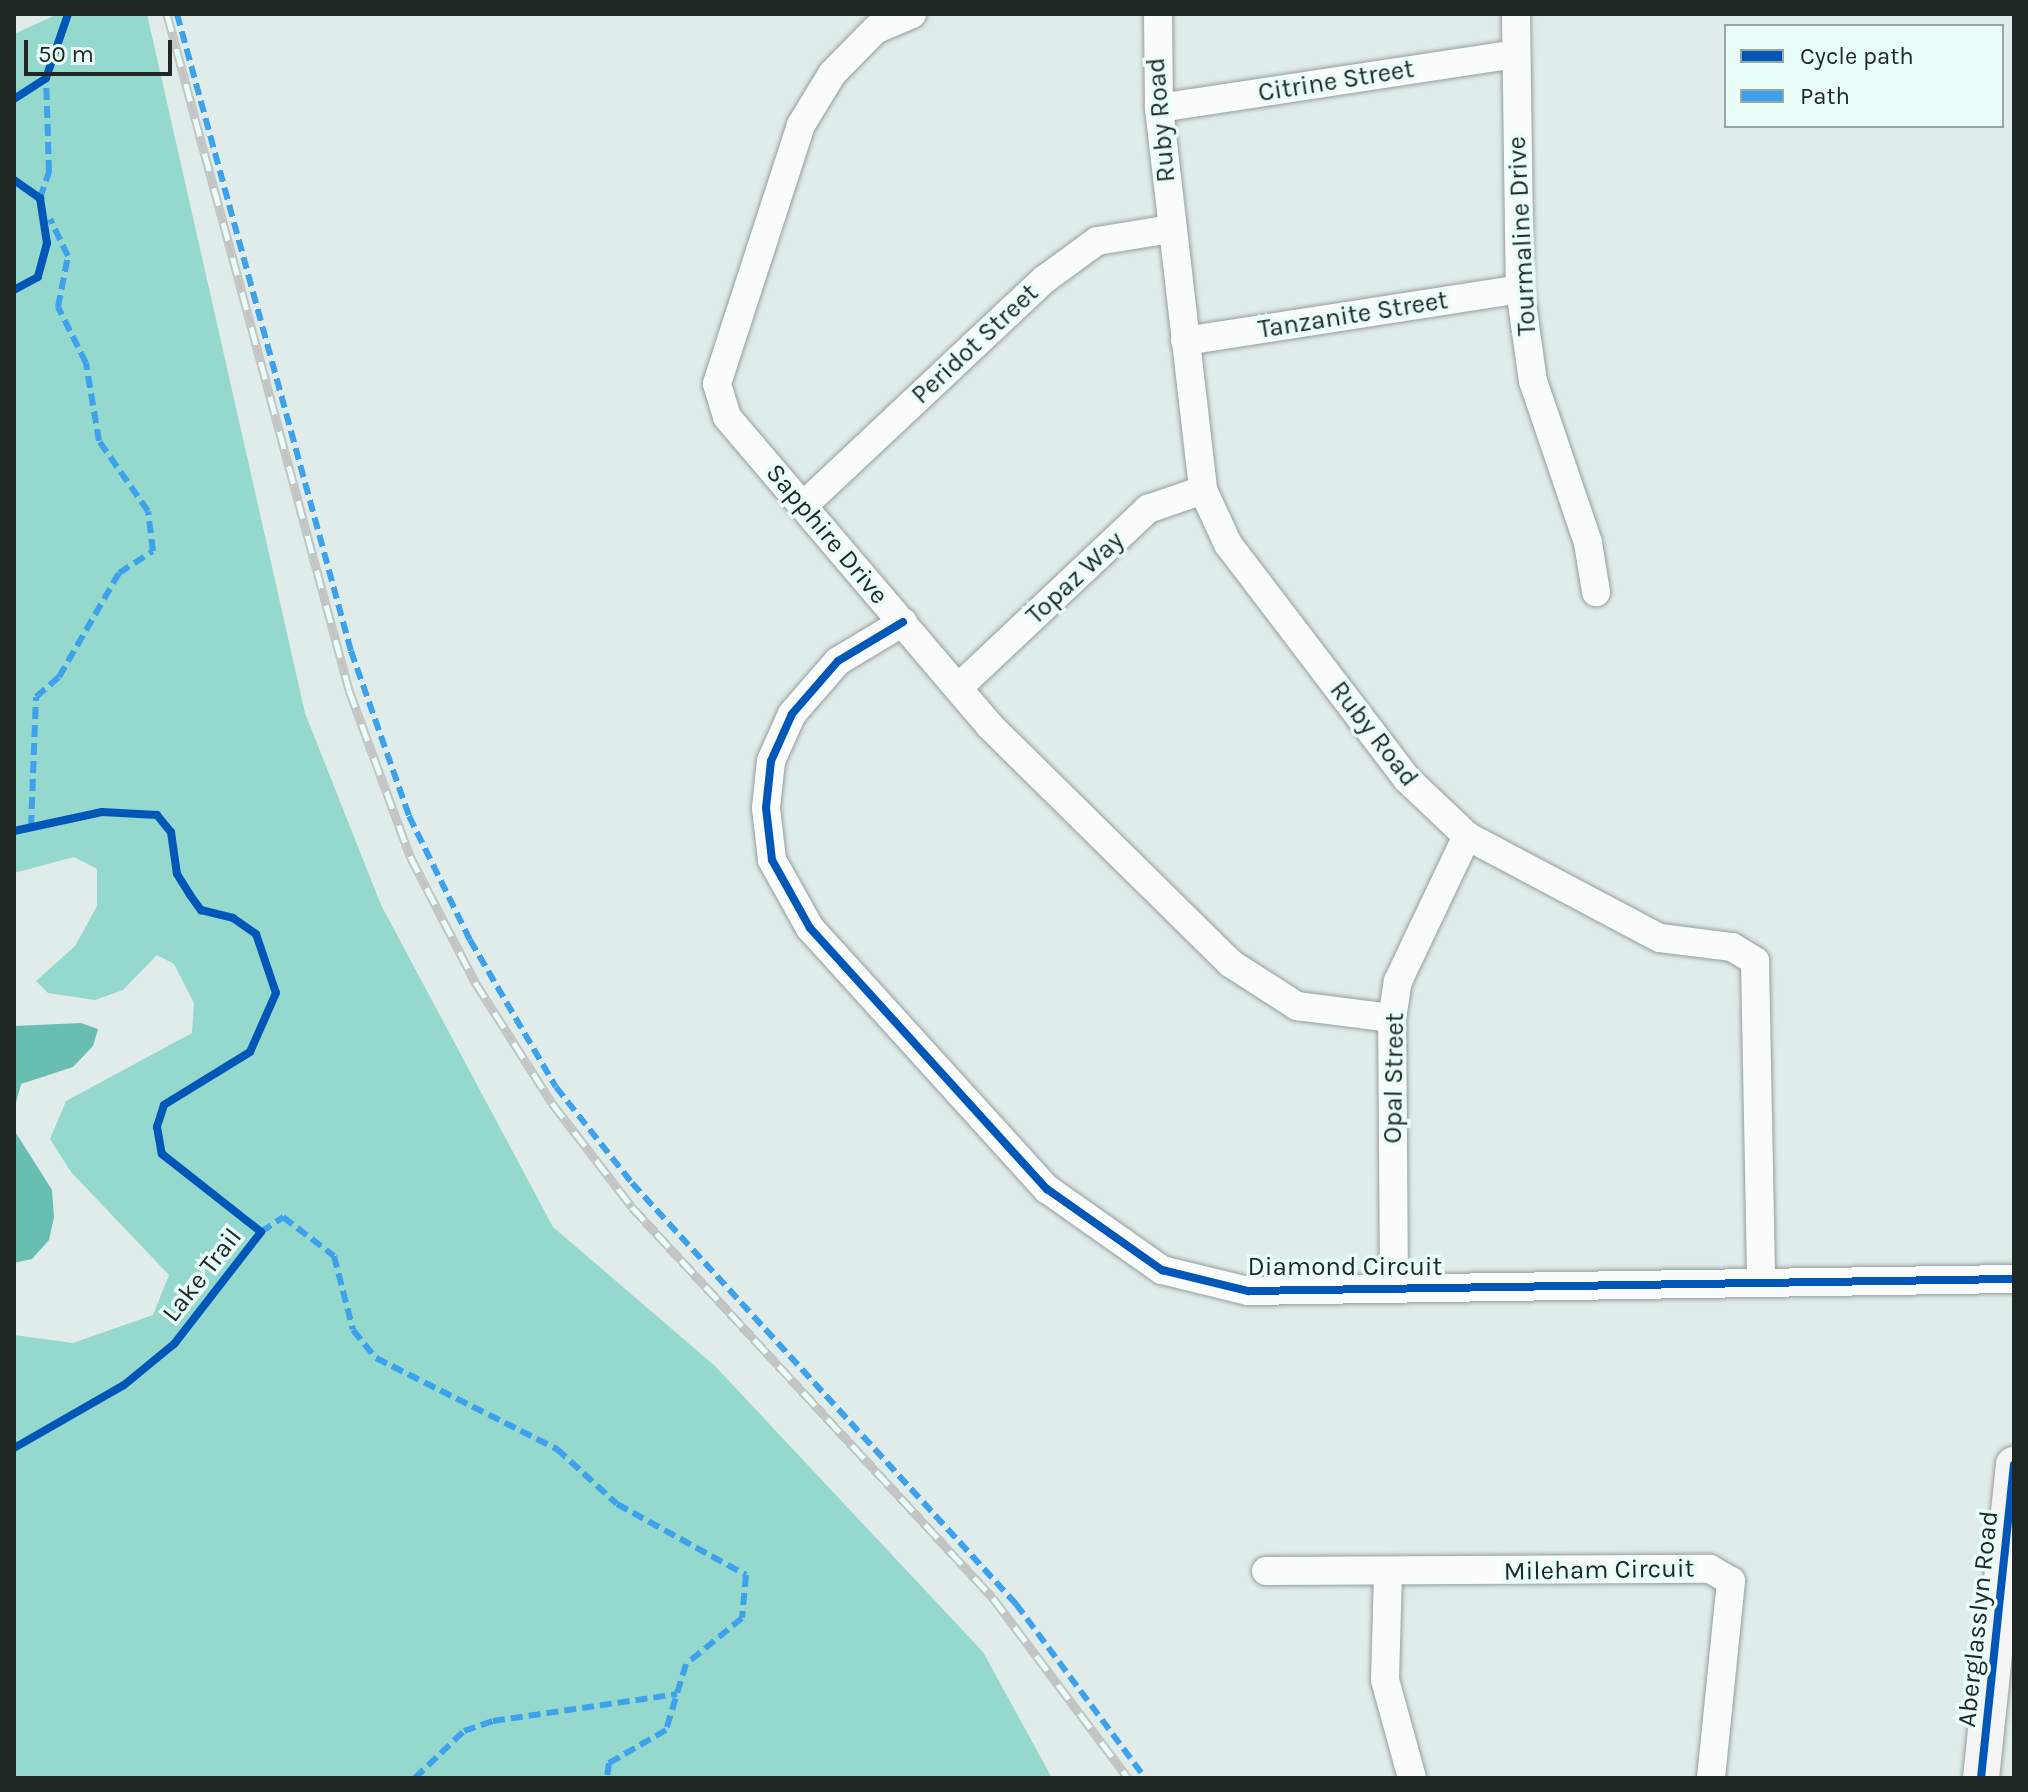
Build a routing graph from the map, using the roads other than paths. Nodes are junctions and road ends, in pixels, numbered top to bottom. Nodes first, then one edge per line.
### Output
1 (912, 14) edge
2 (1158, 14) edge
3 (1516, 14) edge
4 (1514, 54) junction
5 (1159, 108) junction
6 (1171, 229) junction
7 (1520, 289) junction
8 (1185, 341) junction
9 (1203, 490) junction
10 (804, 505) junction
11 (1596, 592) dead end
12 (903, 622) junction
13 (959, 687) junction
14 (1467, 836) junction
15 (1392, 1018) junction
16 (2014, 1279) edge
17 (1761, 1282) junction
18 (1394, 1287) junction
19 (2014, 1465) edge
20 (1266, 1571) dead end
21 (1388, 1573) junction
22 (1412, 1778) edge
23 (1711, 1778) edge
24 (1981, 1778) edge

1 - 10 street, Sapphire Drive
2 - 5 street, Ruby Road
3 - 4 street, Tourmaline Drive
4 - 5 street, Citrine Street
4 - 7 street, Tourmaline Drive
5 - 6 street, Ruby Road
6 - 8 street, Ruby Road
6 - 10 street, Peridot Street
7 - 8 street, Tanzanite Street
7 - 11 street, Tourmaline Drive
8 - 9 street, Ruby Road
9 - 13 street, Topaz Way
9 - 14 street, Ruby Road
10 - 12 street, Sapphire Drive
12 - 13 street, Sapphire Drive
12 - 18 street, Diamond Circuit
13 - 15 street, Sapphire Drive
14 - 15 street, Opal Street
14 - 17 street, Ruby Road
15 - 18 street, Opal Street
16 - 17 street, Diamond Circuit
17 - 18 street, Diamond Circuit
19 - 24 main road, Aberglasslyn Road
20 - 21 street, Mileham Circuit
21 - 22 street
21 - 23 street, Mileham Circuit

